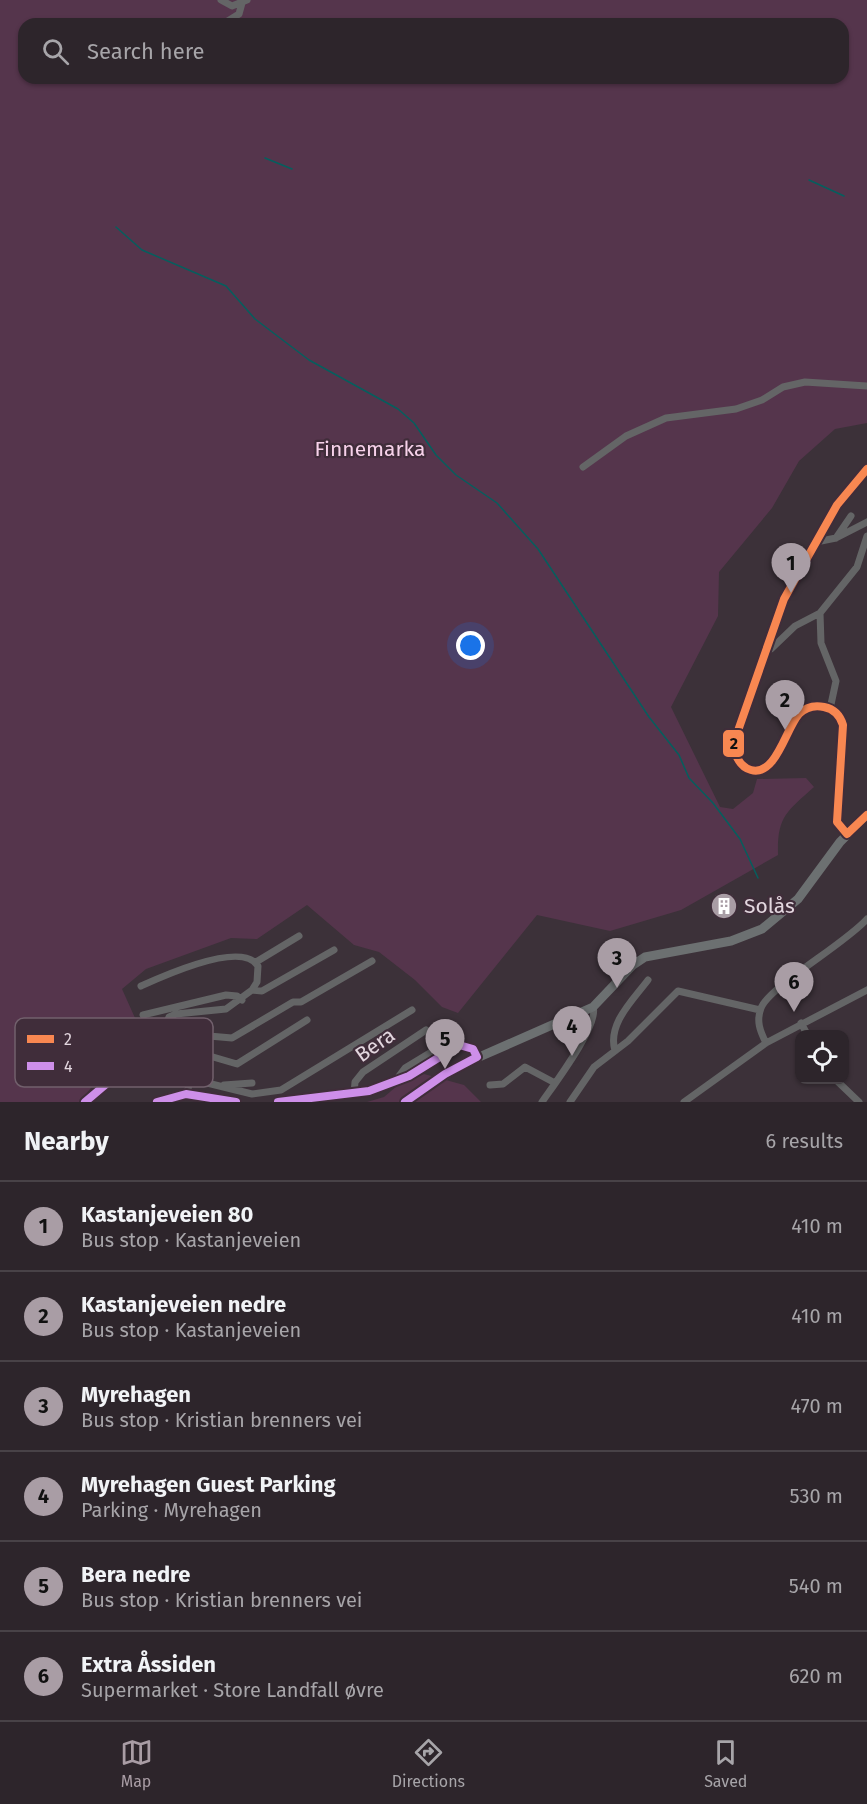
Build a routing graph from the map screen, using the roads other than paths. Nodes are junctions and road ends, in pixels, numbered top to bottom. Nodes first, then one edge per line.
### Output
1 (221, 0) edge
2 (245, 1) edge
3 (233, 18) edge
4 (867, 386) edge
5 (583, 467) dead end
6 (867, 469) edge
7 (851, 516) dead end
8 (867, 522) edge
9 (867, 536) edge
10 (836, 538) junction
11 (816, 542) junction
12 (865, 547) edge
13 (820, 613) junction
14 (766, 649) junction
15 (830, 709) junction
16 (867, 815) edge
17 (847, 834) junction
18 (867, 919) edge
19 (299, 936) dead end
20 (334, 950) dead end
21 (372, 961) dead end
22 (256, 962) junction
23 (648, 980) dead end
24 (141, 986) dead end
25 (252, 990) junction
26 (867, 990) edge
27 (242, 1000) junction
28 (593, 1007) junction
29 (412, 1010) dead end
30 (760, 1010) junction
31 (144, 1015) dead end
32 (169, 1018) edge
33 (307, 1020) dead end
34 (801, 1023) junction
35 (426, 1030) dead end
36 (804, 1030) edge
37 (213, 1036) edge
38 (766, 1043) junction
39 (438, 1048) dead end
40 (615, 1052) junction
41 (213, 1058) edge
42 (477, 1058) junction
43 (400, 1079) junction
44 (252, 1083) dead end
45 (555, 1083) junction
46 (213, 1084) edge
47 (840, 1084) edge
48 (218, 1085) junction
49 (490, 1085) dead end
50 (102, 1087) edge
51 (188, 1087) edge
52 (187, 1093) junction
53 (354, 1094) junction
54 (85, 1102) edge
55 (157, 1102) edge
56 (236, 1102) edge
57 (278, 1102) edge
58 (405, 1102) edge
59 (542, 1102) edge
60 (570, 1102) edge
61 (684, 1102) edge
62 (859, 1102) edge

1 - 2 street
2 - 3 street
4 - 5 street
6 - 11 street
7 - 10 street
8 - 10 street
9 - 12 street
10 - 11 street
11 - 14 street
12 - 13 street
13 - 14 street
13 - 15 street
14 - 15 street
15 - 17 street
16 - 17 main road
17 - 28 main road
18 - 30 street
19 - 22 street
20 - 25 street
21 - 37 street
22 - 24 street
22 - 25 street
23 - 40 street
25 - 27 street
26 - 34 street
27 - 31 street
27 - 32 street
28 - 42 main road
28 - 45 street
29 - 48 street
30 - 38 street
30 - 40 street
33 - 41 street
34 - 36 street
34 - 38 street
35 - 53 street, Bera
38 - 61 street
39 - 43 street, Bera
40 - 60 street
42 - 43 street, Bera
42 - 58 main road
43 - 53 street, Bera
44 - 48 street
45 - 49 street
45 - 59 street
46 - 48 street
47 - 62 street
50 - 54 street
51 - 52 street
52 - 55 street
52 - 56 street
53 - 57 street, Bera

